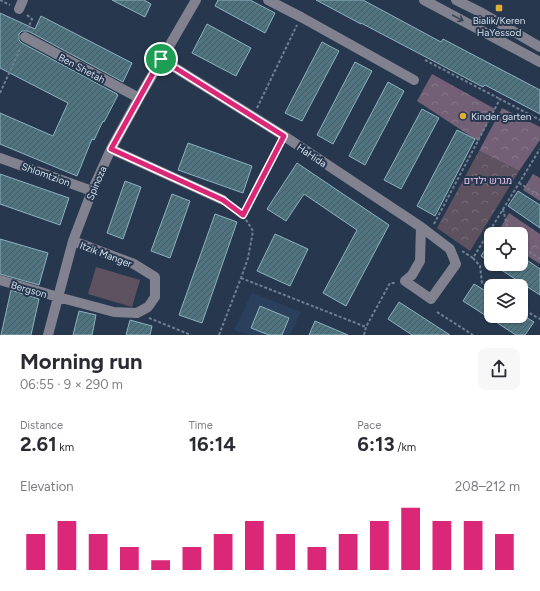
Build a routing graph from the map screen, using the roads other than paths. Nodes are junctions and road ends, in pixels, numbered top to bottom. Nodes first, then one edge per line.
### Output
1 (196, 0) edge
2 (268, 0) edge
3 (424, 0) edge
4 (456, 0) edge
5 (25, 37) dead end
6 (540, 47) edge
7 (161, 59) junction
8 (540, 62) edge
9 (414, 80) dead end
10 (139, 98) junction
11 (111, 149) junction
12 (0, 158) edge
13 (92, 191) junction
14 (223, 200) road end
15 (421, 227) junction
16 (73, 242) junction
17 (0, 280) edge
18 (58, 297) junction
19 (48, 335) edge

1 - 7 street, Spinoza
2 - 9 street
3 -> 8 street
4 - 6 street
5 - 10 street, Ben Shetah
7 - 10 street, Spinoza
7 - 15 street, HaHida
10 - 11 street, Spinoza
11 - 13 street, Spinoza
11 - 14 street
12 - 13 street, Shlomtzion
13 - 16 street, Spinoza
15 - 15 street, HaHida
16 - 18 street, Spinoza
16 - 18 street, Itzik Manger
17 - 18 street, Bergson
18 - 19 street, Spinoza

